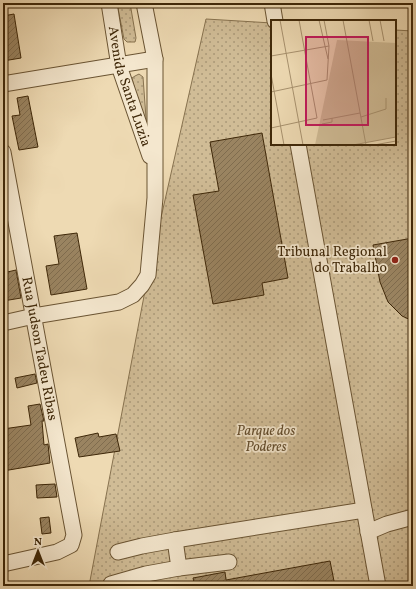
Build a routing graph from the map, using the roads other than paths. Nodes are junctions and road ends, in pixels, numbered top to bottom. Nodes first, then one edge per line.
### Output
1 (109, 3) edge
2 (144, 3) edge
3 (272, 3) edge
4 (275, 20) edge
5 (155, 59) junction
6 (119, 66) junction
7 (3, 84) edge
8 (298, 145) edge
9 (3, 152) edge
10 (154, 168) junction
11 (34, 316) junction
12 (3, 323) edge
13 (364, 510) junction
14 (413, 517) edge
15 (368, 532) junction
16 (175, 540) junction
17 (118, 552) dead end
18 (229, 562) dead end
19 (3, 564) edge
20 (178, 568) junction
21 (111, 584) dead end
22 (378, 586) edge

1 - 6 street, Avenida Santa Luzia
2 - 5 street, Avenida Santa Luzia
3 - 4 street
5 - 6 street
5 - 10 street, Avenida Santa Luzia
6 - 7 street
6 - 10 street, Avenida Santa Luzia
8 - 13 street
9 - 11 street, Rua Judson Tadeu Ribas
10 - 11 street, Avenida Santa Luzia
11 - 12 street
11 - 19 street, Rua Judson Tadeu Ribas
13 - 15 street
13 - 16 street
14 - 15 street
15 - 22 street
16 - 17 street
16 - 20 street
18 - 20 street
20 - 21 street

